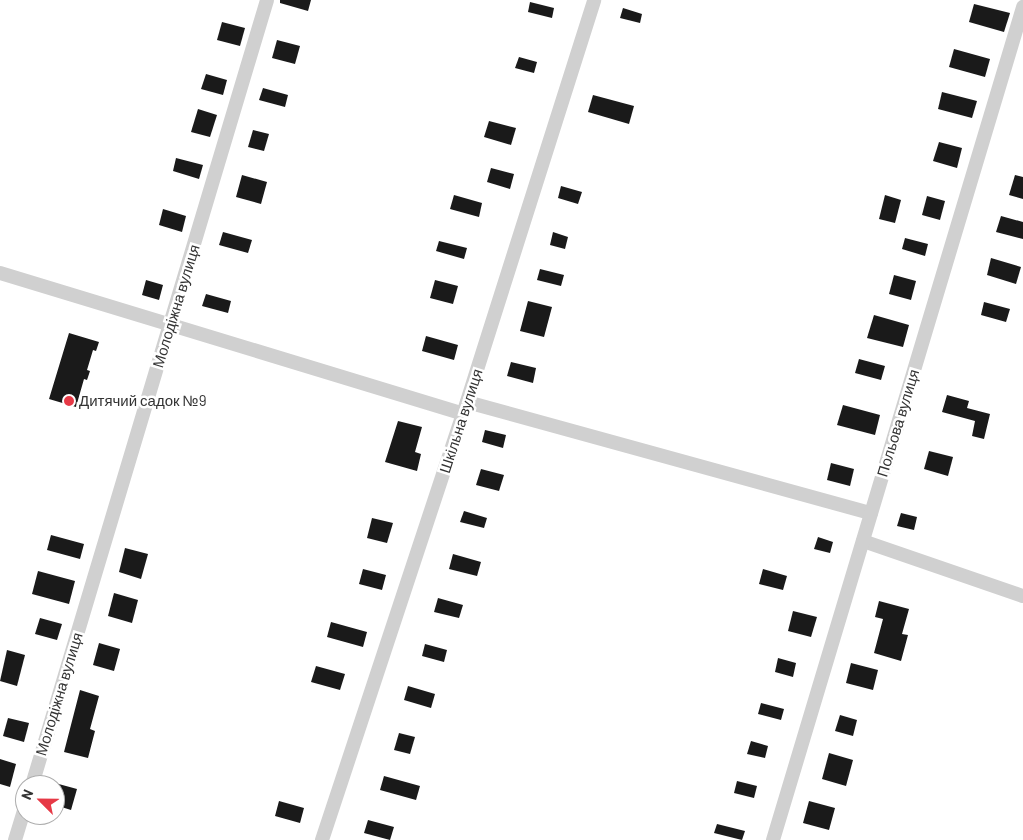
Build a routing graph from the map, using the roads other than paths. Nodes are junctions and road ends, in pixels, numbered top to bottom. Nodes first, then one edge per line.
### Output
1 (267, 0) edge
2 (594, 0) edge
3 (1023, 7) edge
4 (0, 274) edge
5 (170, 325) junction
6 (465, 408) junction
7 (871, 513) junction
8 (863, 541) junction
9 (1023, 596) edge
10 (35, 775) edge
11 (20, 825) edge
12 (15, 840) edge
13 (322, 840) edge
14 (773, 840) edge

1 - 5 street, Молодіжна вулиця
2 - 6 street, Шкільна вулиця
3 - 7 street, Польова вулиця
4 - 5 street
5 - 6 street
5 - 10 street, Молодіжна вулиця
6 - 7 street
6 - 13 street, Шкільна вулиця
7 - 8 street, Польова вулиця
8 - 9 street
8 - 14 street, Польова вулиця
11 - 12 street

